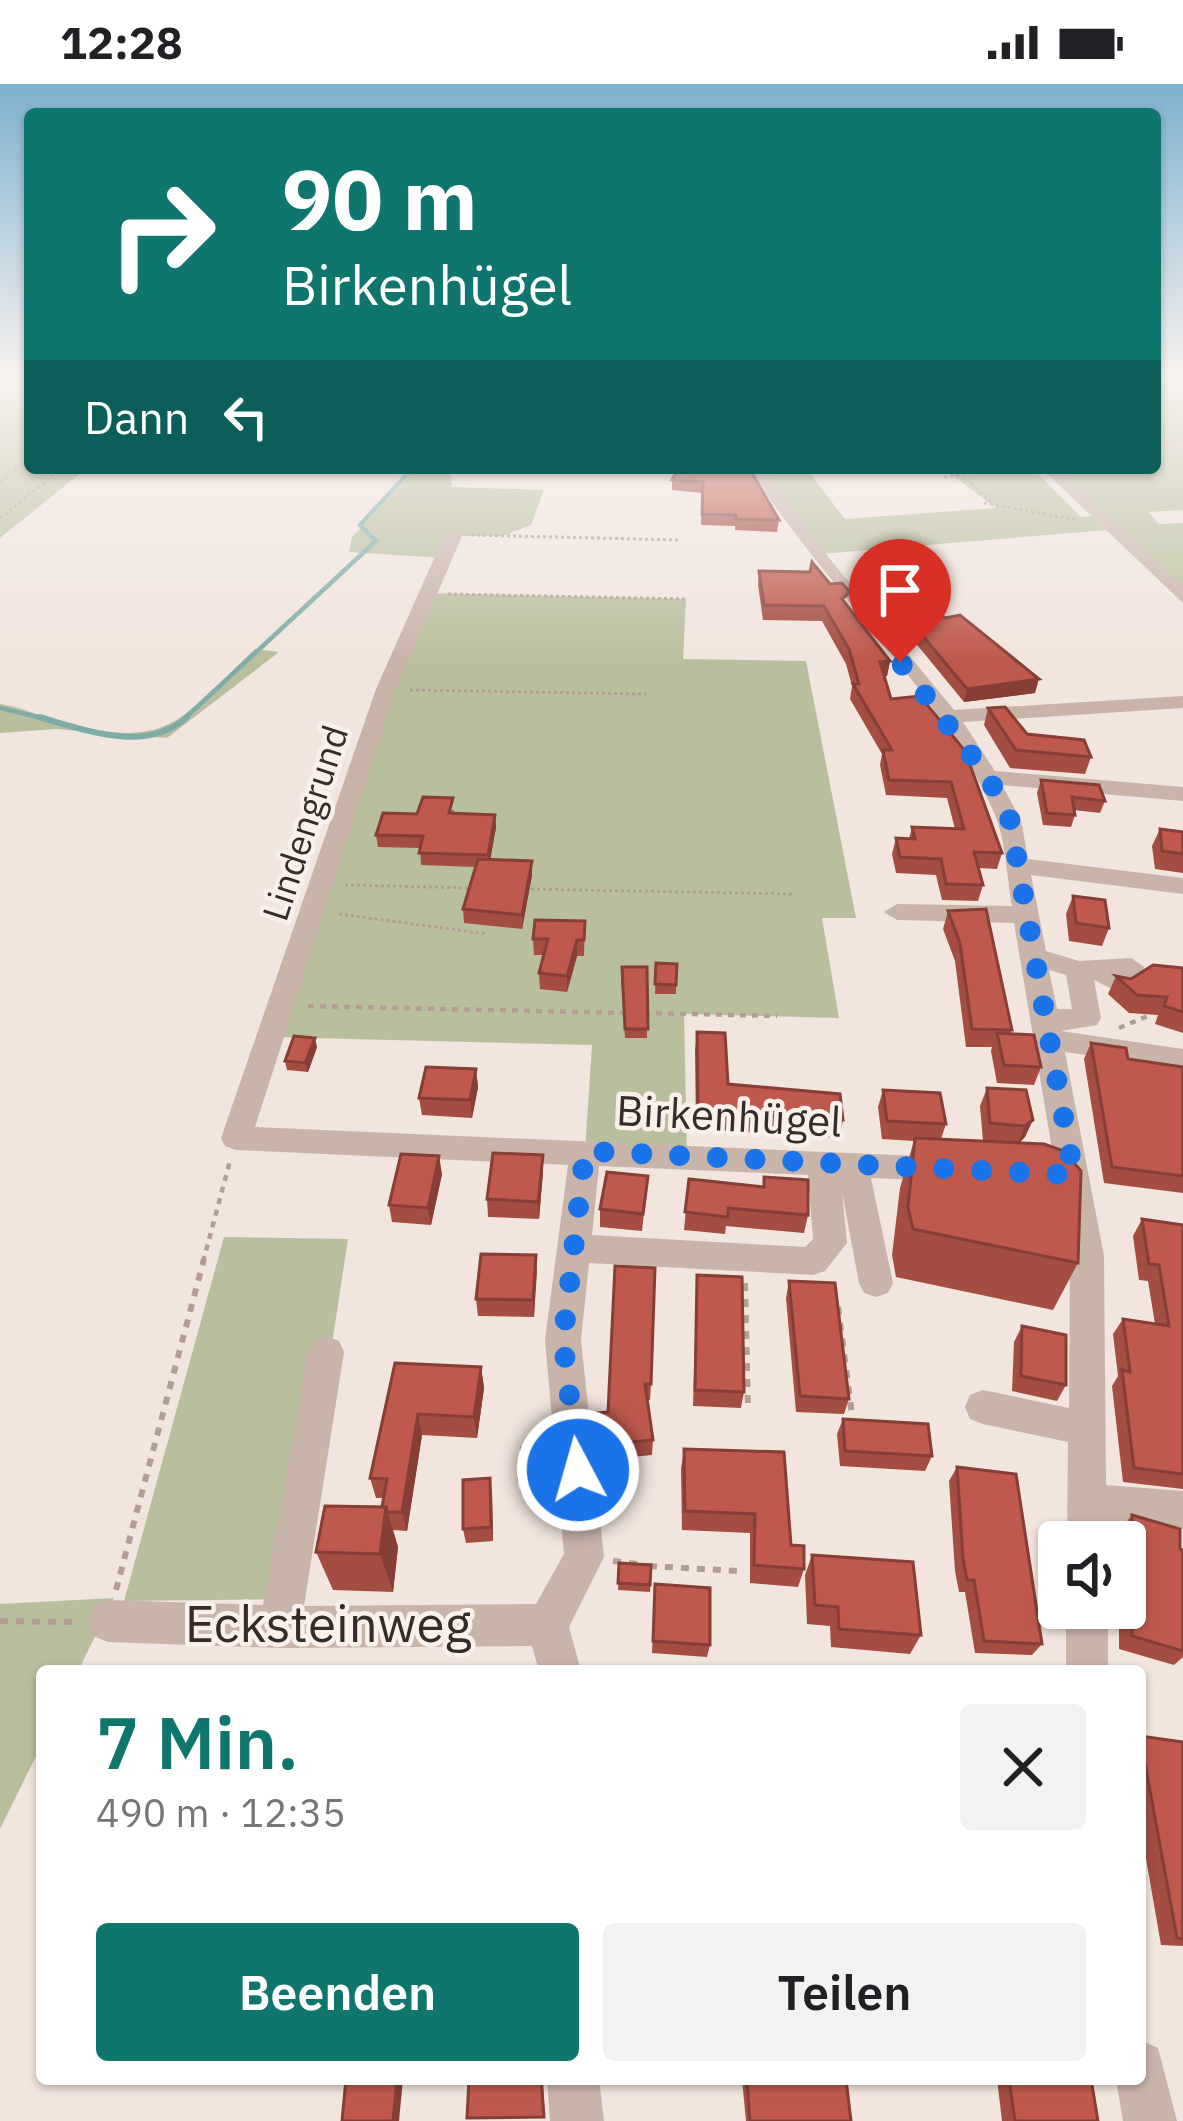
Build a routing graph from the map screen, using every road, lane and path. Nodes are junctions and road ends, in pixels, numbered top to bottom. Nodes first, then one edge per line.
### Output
1 (55, 474) edge
2 (761, 474) edge
3 (1055, 474) edge
4 (963, 475) joint
5 (944, 477) dead end
6 (979, 489) junction
7 (965, 490) dead end
8 (991, 502) junction
9 (984, 503) dead end
10 (0, 518) edge
11 (1103, 520) junction
12 (453, 536) joint
13 (680, 540) dead end
14 (425, 593) junction
15 (1183, 597) edge
16 (686, 599) dead end
17 (386, 689) junction
18 (646, 694) dead end
19 (1183, 702) edge
20 (945, 717) junction
21 (988, 777) junction
22 (1183, 794) edge
23 (1022, 866) junction
24 (324, 885) junction
25 (1183, 886) edge
26 (489, 888) edge
27 (512, 889) edge
28 (795, 894) dead end
29 (897, 912) dead end
30 (315, 914) junction
31 (1029, 915) junction
32 (487, 934) dead end
33 (1036, 957) junction
34 (1085, 968) junction
35 (1166, 972) edge
36 (284, 1006) junction
37 (777, 1016) dead end
38 (1049, 1030) junction
39 (1183, 1059) edge
40 (236, 1138) junction
41 (585, 1151) junction
42 (838, 1163) junction
43 (985, 1171) edge
44 (1030, 1173) edge
45 (1074, 1175) junction
46 (573, 1247) junction
47 (745, 1259) junction
48 (813, 1261) junction
49 (876, 1282) dead end
50 (326, 1352) dead end
51 (983, 1407) dead end
52 (748, 1410) dead end
53 (852, 1415) edge
54 (1088, 1429) junction
55 (1087, 1502) junction
56 (1183, 1510) edge
57 (1087, 1521) edge
58 (584, 1557) junction
59 (738, 1571) dead end
60 (108, 1621) junction
61 (0, 1622) edge
62 (548, 1624) junction
63 (280, 1627) junction
64 (1087, 1629) edge
65 (558, 1665) edge
66 (1087, 1665) edge
67 (574, 2085) edge
68 (1143, 2085) edge
69 (578, 2121) edge
70 (1150, 2121) edge

1 - 10 path
2 - 20 street
3 - 11 street
4 - 5 path
4 - 6 path
6 - 7 path
6 - 8 path
8 - 9 path
8 - 11 path
11 - 15 street
12 - 13 path
12 - 14 street, Lindengrund
14 - 16 path
14 - 17 street, Lindengrund
17 - 18 path
17 - 24 street, Lindengrund
19 - 20 street
20 - 21 street
21 - 22 street
21 - 23 street
23 - 25 street
23 - 31 street
24 - 26 path
24 - 30 street, Lindengrund
27 - 28 path
29 - 31 street
30 - 32 path
30 - 36 street, Lindengrund
31 - 33 street
33 - 34 street
33 - 38 street
34 - 35 street
34 - 38 street
36 - 37 path
36 - 40 street, Lindengrund
38 - 39 street
38 - 45 street
40 - 41 street, Birkenhügel
40 - 60 path
41 - 42 street, Birkenhügel
41 - 46 street
42 - 43 street, Birkenhügel
42 - 48 street
42 - 49 street
44 - 45 street
45 - 54 street
46 - 47 street
46 - 58 street
47 - 48 street
47 - 52 path
48 - 53 path
50 - 63 street
51 - 54 street
54 - 55 street
55 - 56 street
55 - 57 street
58 - 59 path
58 - 62 street
60 - 61 path
60 - 63 street, Ecksteinweg
62 - 63 street, Ecksteinweg
62 - 65 street
64 - 66 street
67 - 69 street
68 - 70 street

